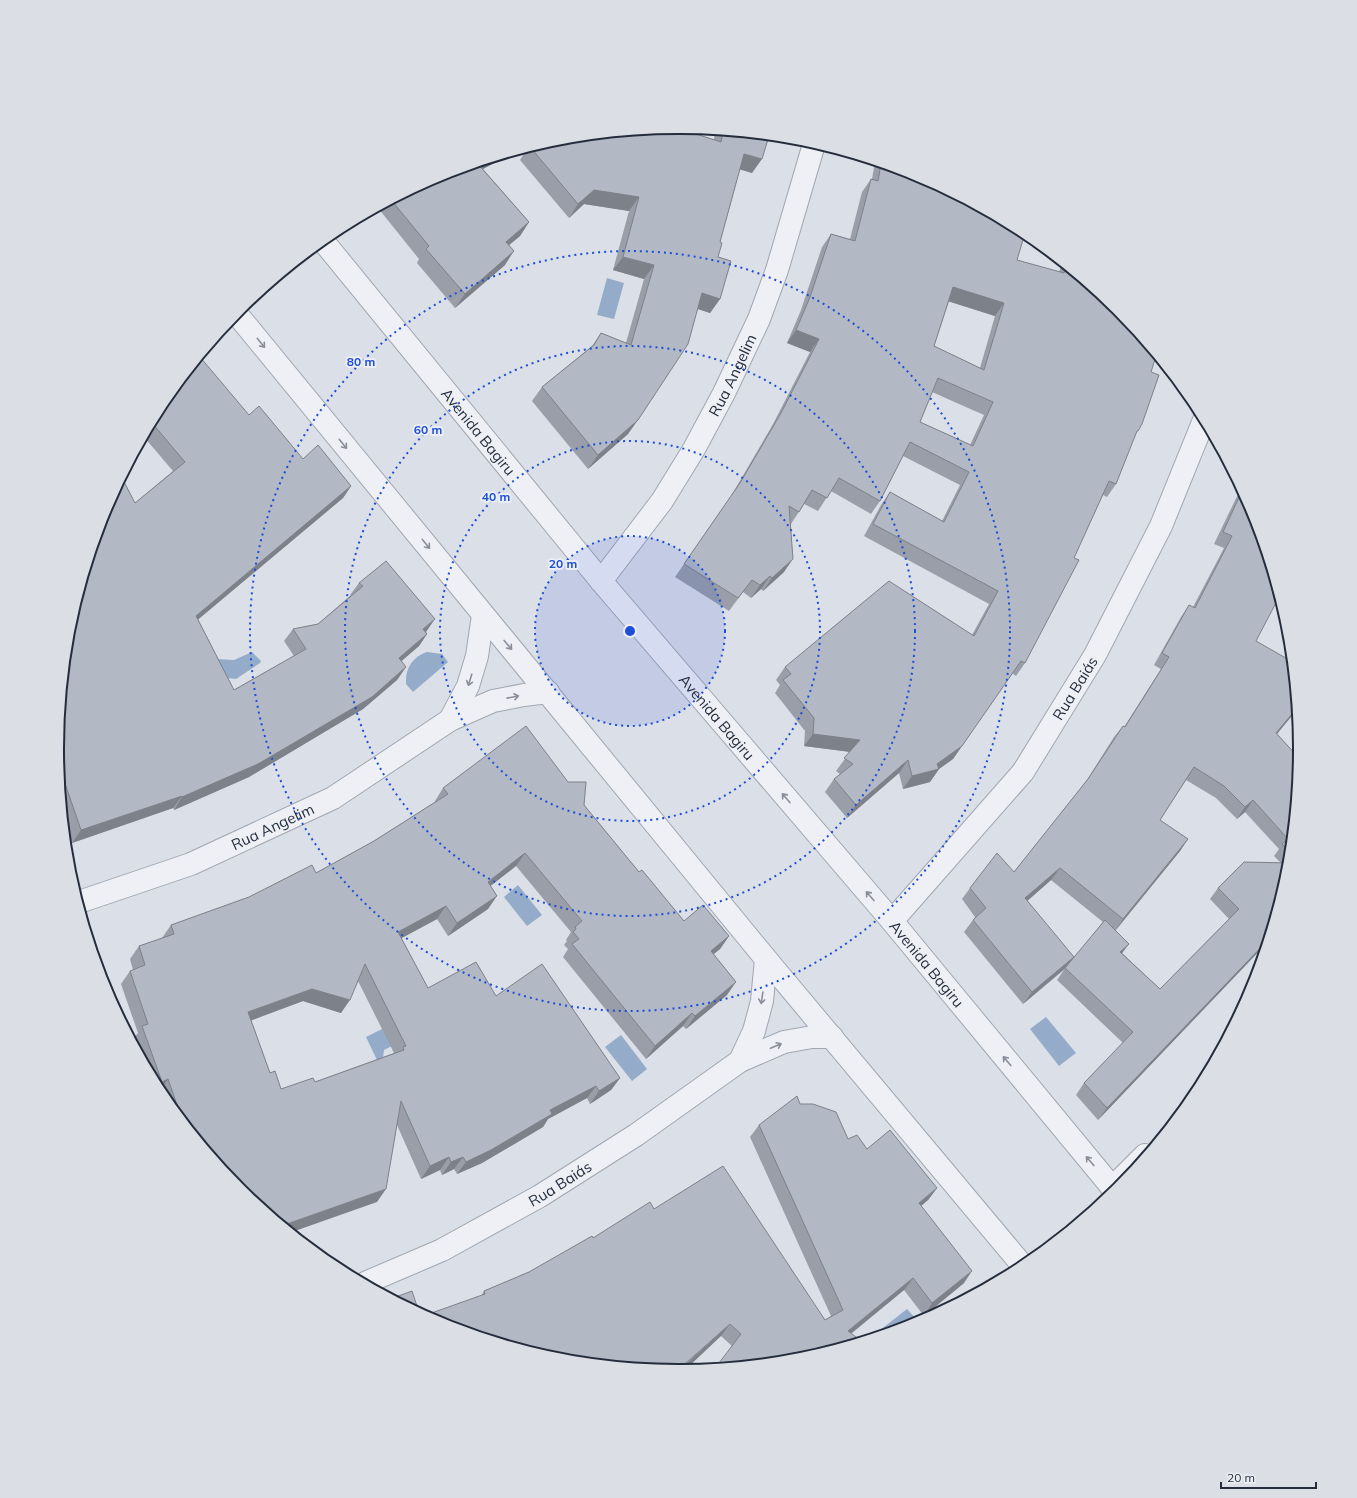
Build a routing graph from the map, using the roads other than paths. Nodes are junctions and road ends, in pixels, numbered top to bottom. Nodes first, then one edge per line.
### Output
1 (812, 149) edge
2 (327, 245) edge
3 (240, 318) edge
4 (1201, 427) edge
5 (601, 581) junction
6 (484, 615) junction
7 (548, 692) junction
8 (450, 720) junction
9 (83, 901) edge
10 (892, 921) junction
11 (766, 960) junction
12 (832, 1037) junction
13 (740, 1061) junction
14 (1111, 1186) edge
15 (1006, 1248) junction
16 (1018, 1261) edge
17 (1009, 1267) edge
18 (370, 1281) edge

1 - 5 street, Rua Angelim
2 - 5 street, Avenida Bagiru
3 -> 6 street
4 - 10 street, Rua Baiás
10 -> 5 street, Avenida Bagiru
6 -> 7 street
6 -> 8 street, Rua Angelim
8 -> 7 street, Rua Angelim
7 - 11 street
8 - 9 street, Rua Angelim
14 -> 10 street, Avenida Bagiru
11 - 12 street
11 -> 13 street, Rua Baiás
13 -> 12 street, Rua Baiás
12 - 15 street
13 - 18 street, Rua Baiás
15 - 16 street
15 - 17 street

